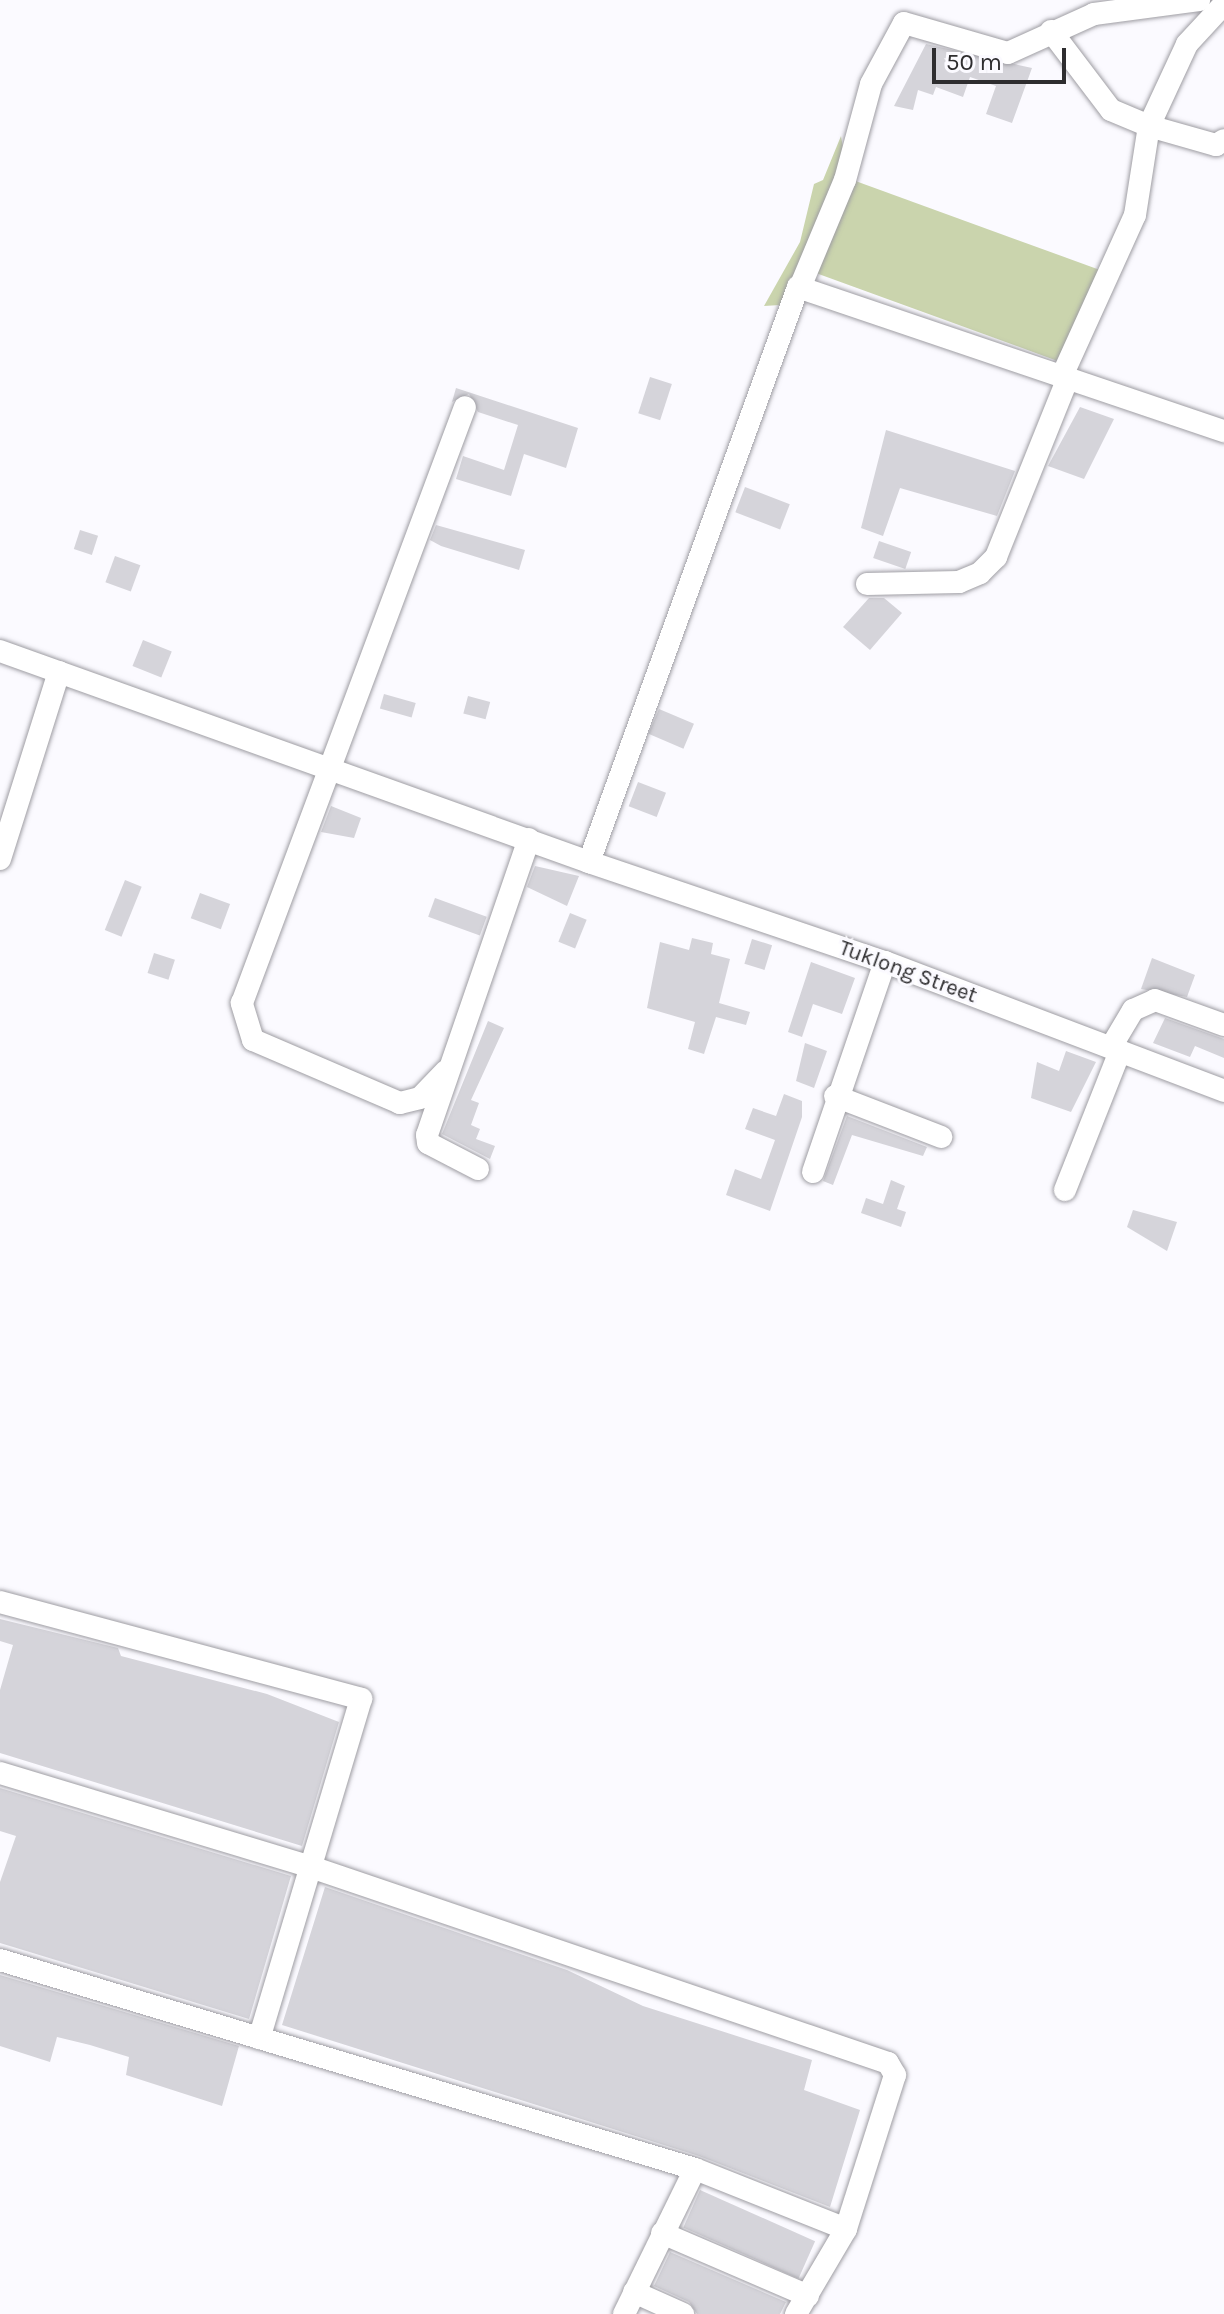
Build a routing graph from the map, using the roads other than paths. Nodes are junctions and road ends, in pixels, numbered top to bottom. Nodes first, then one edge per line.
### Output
1 (1199, 0) edge
2 (1224, 2) edge
3 (1051, 31) junction
4 (1149, 126) junction
5 (1224, 140) edge
6 (801, 285) junction
7 (1065, 377) junction
8 (465, 407) dead end
9 (1224, 431) edge
10 (867, 584) dead end
11 (0, 651) edge
12 (59, 672) junction
13 (332, 766) junction
14 (529, 839) junction
15 (0, 859) edge
16 (589, 862) junction
17 (885, 962) junction
18 (1224, 1025) edge
19 (1116, 1049) junction
20 (446, 1071) junction
21 (1224, 1091) edge
22 (835, 1096) junction
23 (941, 1137) dead end
24 (478, 1169) dead end
25 (813, 1172) dead end
26 (1065, 1190) dead end
27 (0, 1602) edge
28 (0, 1773) edge
29 (314, 1868) junction
30 (0, 1960) edge
31 (259, 2038) junction
32 (695, 2169) junction
33 (846, 2229) junction
34 (662, 2233) junction
35 (634, 2292) junction
36 (802, 2305) edge
37 (624, 2314) edge
38 (683, 2314) edge

1 - 3 street
2 - 4 street
3 - 4 street
3 - 6 street
4 - 5 street
4 - 7 street
6 - 7 street
6 - 16 street
7 - 9 street
7 - 10 street
8 - 13 street
11 - 12 street, Tuklong Street
12 - 13 street, Tuklong Street
12 - 15 street
13 - 14 street, Tuklong Street
13 - 20 street
14 - 16 street, Tuklong Street
14 - 20 street
16 - 17 street, Tuklong Street
17 - 19 street, Tuklong Street
17 - 22 street
18 - 19 street
19 - 21 street, Tuklong Street
19 - 26 street
20 - 24 street
22 - 23 street
22 - 25 street
27 - 29 street
28 - 29 street
29 - 31 street
29 - 33 street
30 - 31 street
31 - 32 street
32 - 33 street
32 - 34 street
33 - 36 street
34 - 35 street
34 - 36 street
35 - 37 street
35 - 38 street

